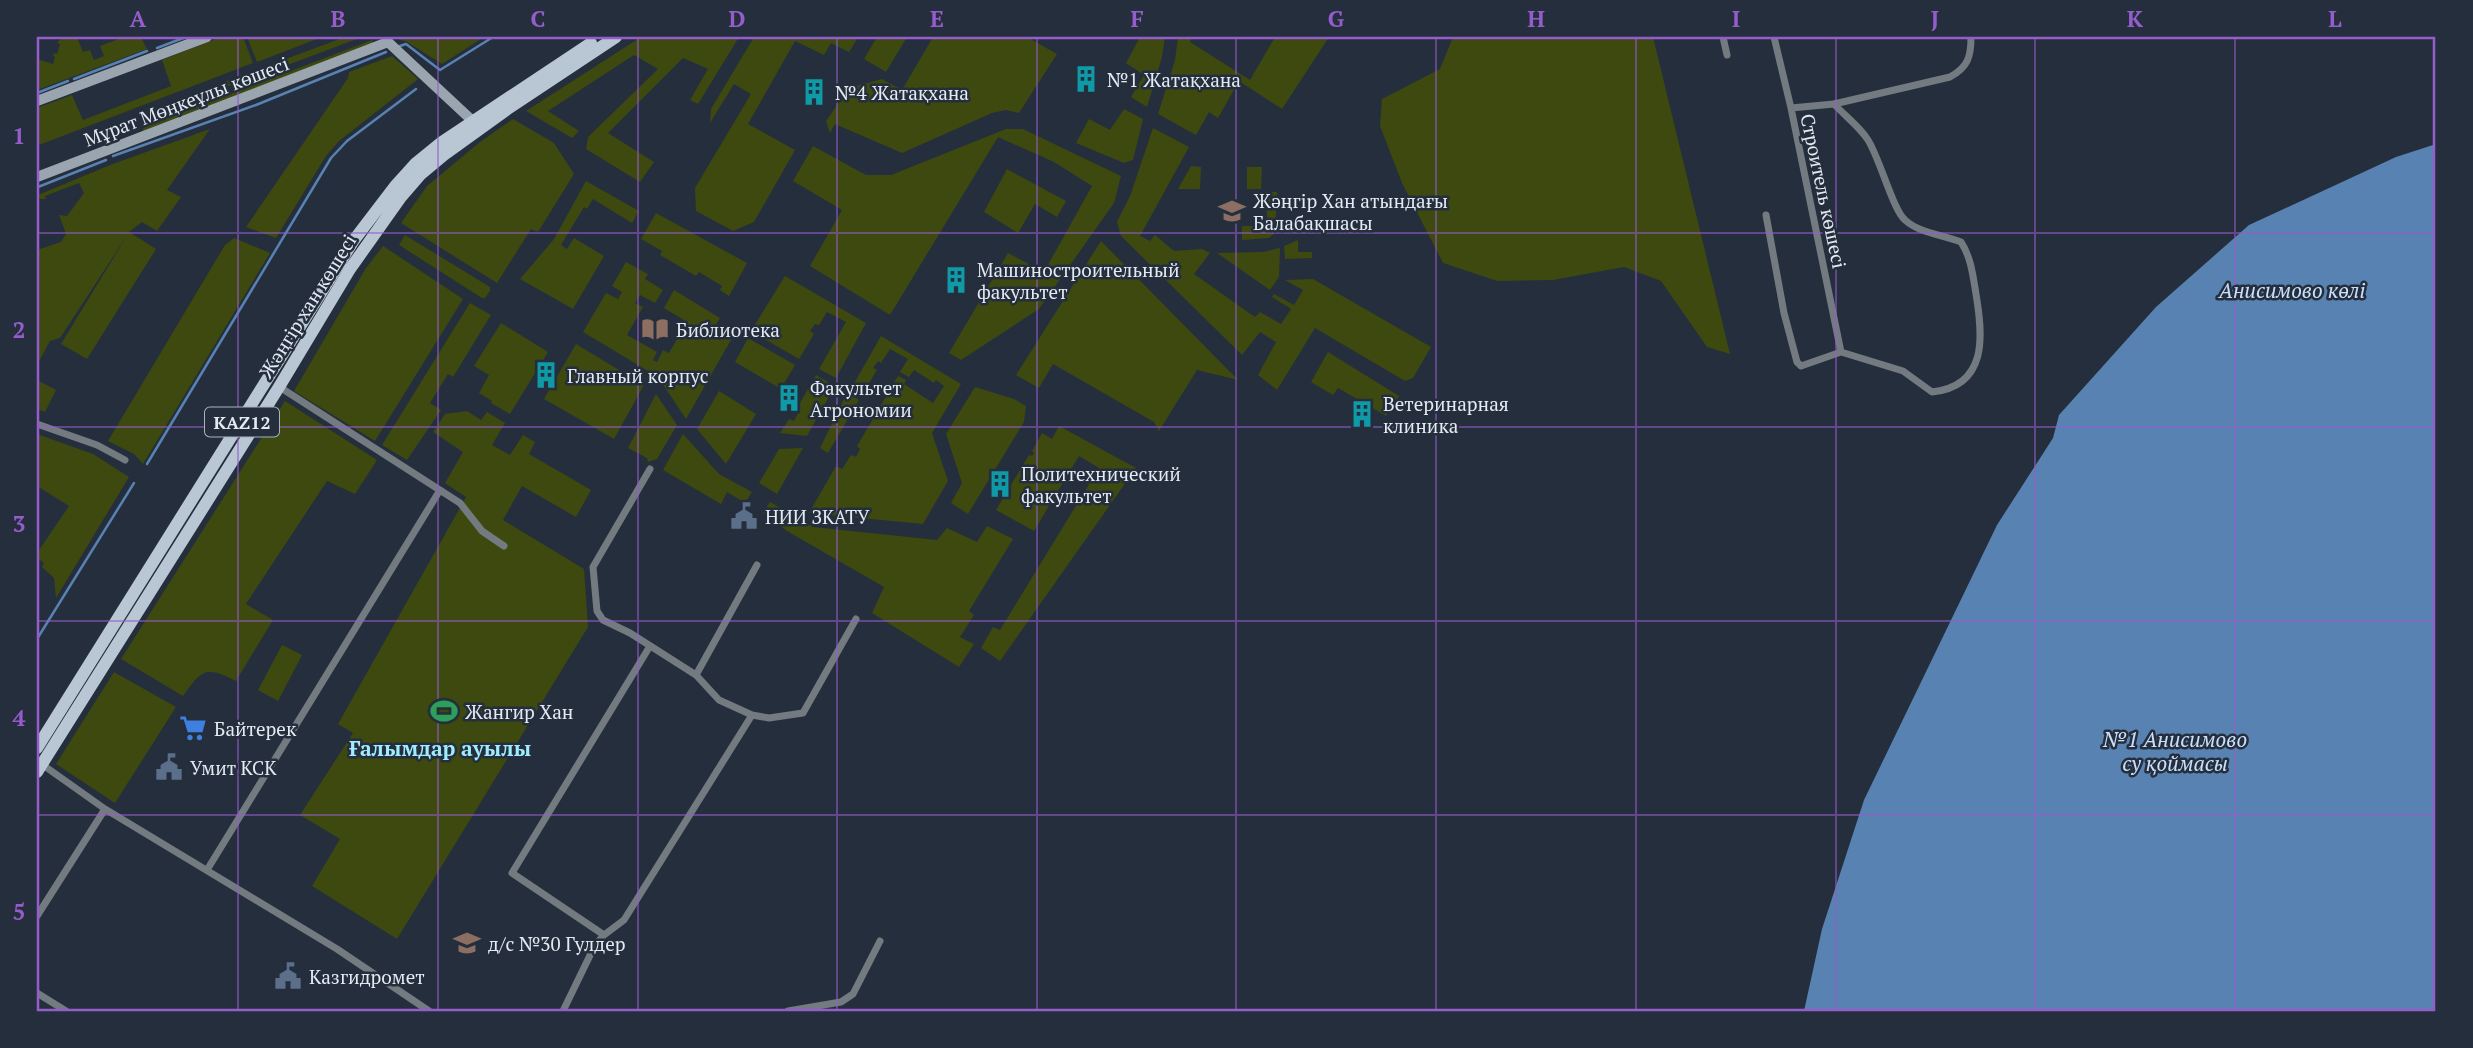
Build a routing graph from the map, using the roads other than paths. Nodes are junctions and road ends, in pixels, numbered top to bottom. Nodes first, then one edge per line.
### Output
1 (207, 37) edge
2 (601, 37) edge
3 (616, 37) edge
4 (1723, 37) edge
5 (1774, 37) edge
6 (1970, 37) edge
7 (387, 39) edge
8 (1727, 55) dead end
9 (37, 101) edge
10 (1834, 104) junction
11 (1791, 108) junction
12 (477, 124) junction
13 (37, 177) edge
14 (1766, 215) dead end
15 (1841, 352) junction
16 (274, 383) junction
17 (37, 424) edge
18 (125, 460) dead end
19 (650, 469) dead end
20 (440, 490) junction
21 (504, 546) dead end
22 (757, 565) dead end
23 (856, 619) dead end
24 (650, 646) junction
25 (696, 675) junction
26 (752, 715) junction
27 (37, 748) edge
28 (38, 766) edge
29 (104, 809) junction
30 (207, 870) junction
31 (37, 916) edge
32 (604, 935) junction
33 (880, 941) dead end
34 (37, 993) edge
35 (827, 1006) junction
36 (66, 1011) edge
37 (429, 1011) edge
38 (563, 1011) edge
39 (788, 1011) edge
40 (836, 1011) edge

1 - 9 main road
2 - 12 main road, Жәңгір хан көшесі / KAZ12
3 - 12 main road, Жәңгір хан көшесі / KAZ12
4 - 8 street
5 - 11 street, Строитель көшесі
6 - 10 street
7 - 12 main road
7 - 13 main road, Мұрат Мөңкеұлы көшесі
10 - 11 street
10 - 15 street
11 - 15 street, Строитель көшесі
12 - 16 main road, Жәңгір хан көшесі / KAZ12
14 - 15 street
16 - 20 street
16 - 27 main road, Жәңгір хан көшесі / KAZ12
16 - 28 main road, Жәңгір хан көшесі / KAZ12
17 - 18 street
19 - 24 street
20 - 21 street
20 - 30 street
22 - 25 street
23 - 26 street
24 - 25 street
24 - 32 street
25 - 26 street
26 - 32 street
28 - 29 street
29 - 30 street
29 - 31 street
30 - 37 street
32 - 38 street
33 - 35 street
34 - 36 street
35 - 39 street
35 - 40 street

